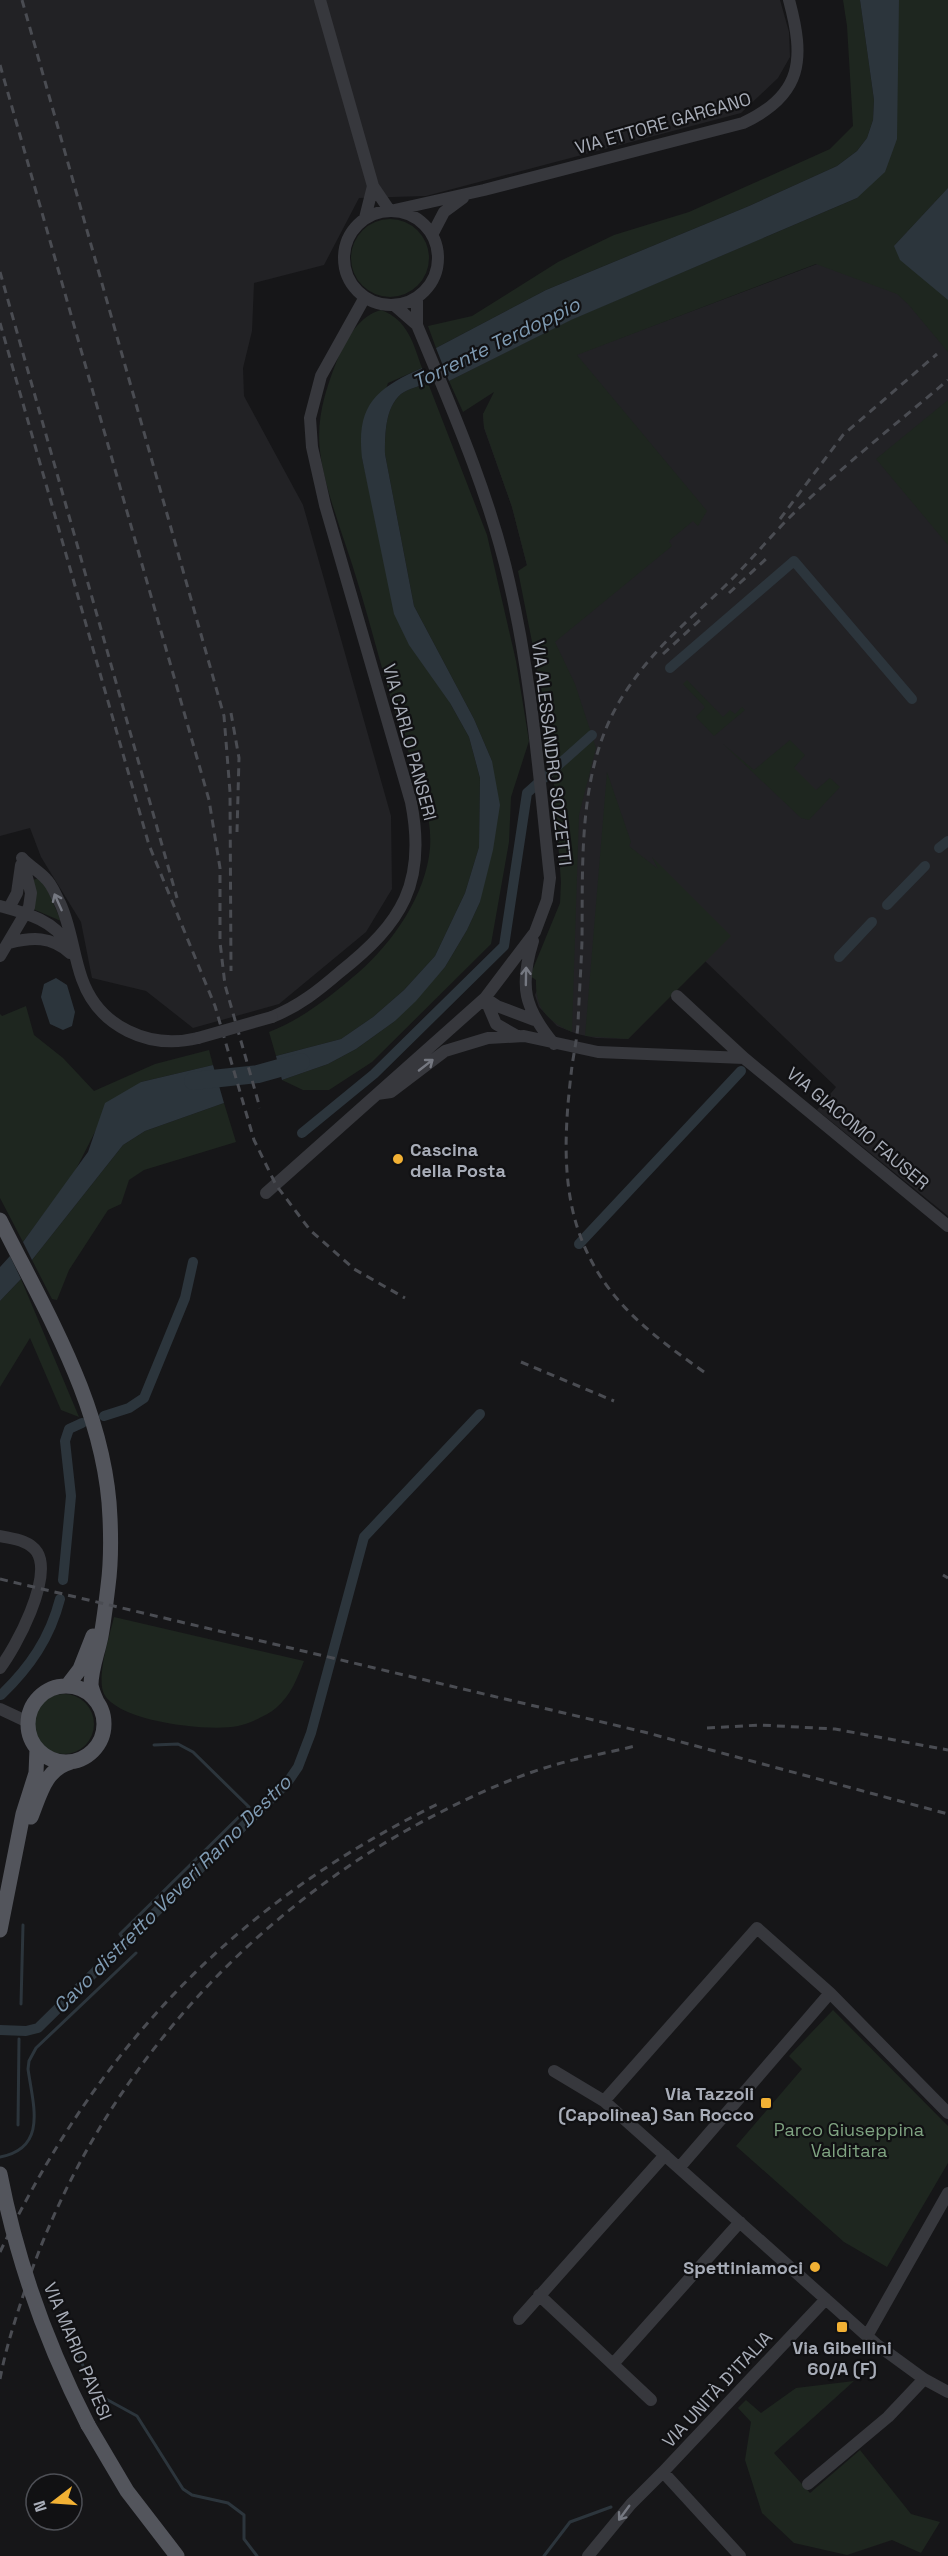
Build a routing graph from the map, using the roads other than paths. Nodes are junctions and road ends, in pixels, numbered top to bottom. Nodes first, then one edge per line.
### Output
1 (320, 0) edge
2 (789, 0) edge
3 (373, 186) junction
4 (484, 190) junction
5 (390, 211) junction
6 (365, 218) junction
7 (432, 235) junction
8 (365, 297) junction
9 (417, 298) junction
10 (394, 305) junction
11 (417, 325) junction
12 (22, 858) junction
13 (4, 907) edge
14 (25, 914) junction
15 (535, 932) junction
16 (9, 943) junction
17 (0, 956) edge
18 (75, 958) junction
19 (677, 996) dead end
20 (485, 998) junction
21 (534, 1020) junction
22 (518, 1036) junction
23 (554, 1044) junction
24 (744, 1058) junction
25 (377, 1094) junction
26 (266, 1193) dead end
27 (0, 1220) edge
28 (948, 1226) edge
29 (0, 1536) edge
30 (103, 1612) junction
31 (0, 1668) edge
32 (67, 1686) junction
33 (97, 1702) junction
34 (0, 1709) edge
35 (28, 1722) junction
36 (37, 1749) junction
37 (71, 1761) junction
38 (16, 1853) junction
39 (0, 1930) edge
40 (830, 1993) junction
41 (554, 2071) dead end
42 (604, 2101) junction
43 (948, 2113) edge
44 (664, 2155) junction
45 (679, 2168) junction
46 (0, 2174) edge
47 (948, 2193) edge
48 (740, 2222) junction
49 (540, 2295) junction
50 (826, 2299) junction
51 (519, 2319) dead end
52 (867, 2336) junction
53 (613, 2364) junction
54 (924, 2379) junction
55 (948, 2392) edge
56 (651, 2400) dead end
57 (663, 2472) junction
58 (808, 2484) dead end
59 (177, 2556) edge
60 (588, 2556) edge
61 (740, 2556) edge

1 - 3 street
2 - 4 street, VIA ETTORE GARGANO
3 - 5 street
3 - 6 street
4 - 5 street, VIA ETTORE GARGANO
4 - 7 street, VIA ETTORE GARGANO
5 - 6 street
5 - 7 street
6 - 8 street
7 - 9 street
8 - 10 street
8 - 18 street, VIA CARLO PANSERI, bridge
9 - 10 street
9 - 11 street, VIA ALESSANDRO SOZZETTI
10 - 11 street, VIA ALESSANDRO SOZZETTI
11 - 15 street, VIA ALESSANDRO SOZZETTI
12 - 13 street
12 - 14 street
18 -> 12 street, VIA CARLO PANSERI
13 - 14 street, VIA CARLO PANSERI
14 - 16 street
14 - 18 street, VIA CARLO PANSERI
15 - 20 street, VIA ALESSANDRO SOZZETTI
21 -> 15 street
16 - 17 street
16 - 18 street
19 - 24 street, VIA GIACOMO FAUSER
20 - 21 street
20 - 22 street
20 - 25 street, VIA ALESSANDRO SOZZETTI
21 - 23 street
22 - 23 street
25 -> 22 street
23 - 24 street
24 - 28 street, VIA GIACOMO FAUSER
25 - 26 street, VIA ALESSANDRO SOZZETTI
27 - 30 main road
29 - 31 street
30 - 32 main road
30 - 33 main road
32 - 33 main road
32 - 35 main road
33 - 37 main road
34 - 35 street
35 - 36 main road
36 - 37 main road
36 - 38 main road
37 - 38 main road
38 - 39 main road
40 - 42 street
40 - 43 street
40 - 45 street
41 - 42 street
42 - 44 street
44 - 45 street
44 - 49 street
45 - 48 street
46 - 59 main road, VIA MARIO PAVESI, bridge
47 - 52 street
48 - 50 street
48 - 53 street
49 - 51 street
49 - 53 street
50 - 52 street
50 - 57 street, VIA UNITÀ D'ITALIA
52 - 54 street
53 - 56 street
54 - 55 street
54 - 58 street
57 -> 60 street
57 - 61 street, VIA UNITÀ D'ITALIA

